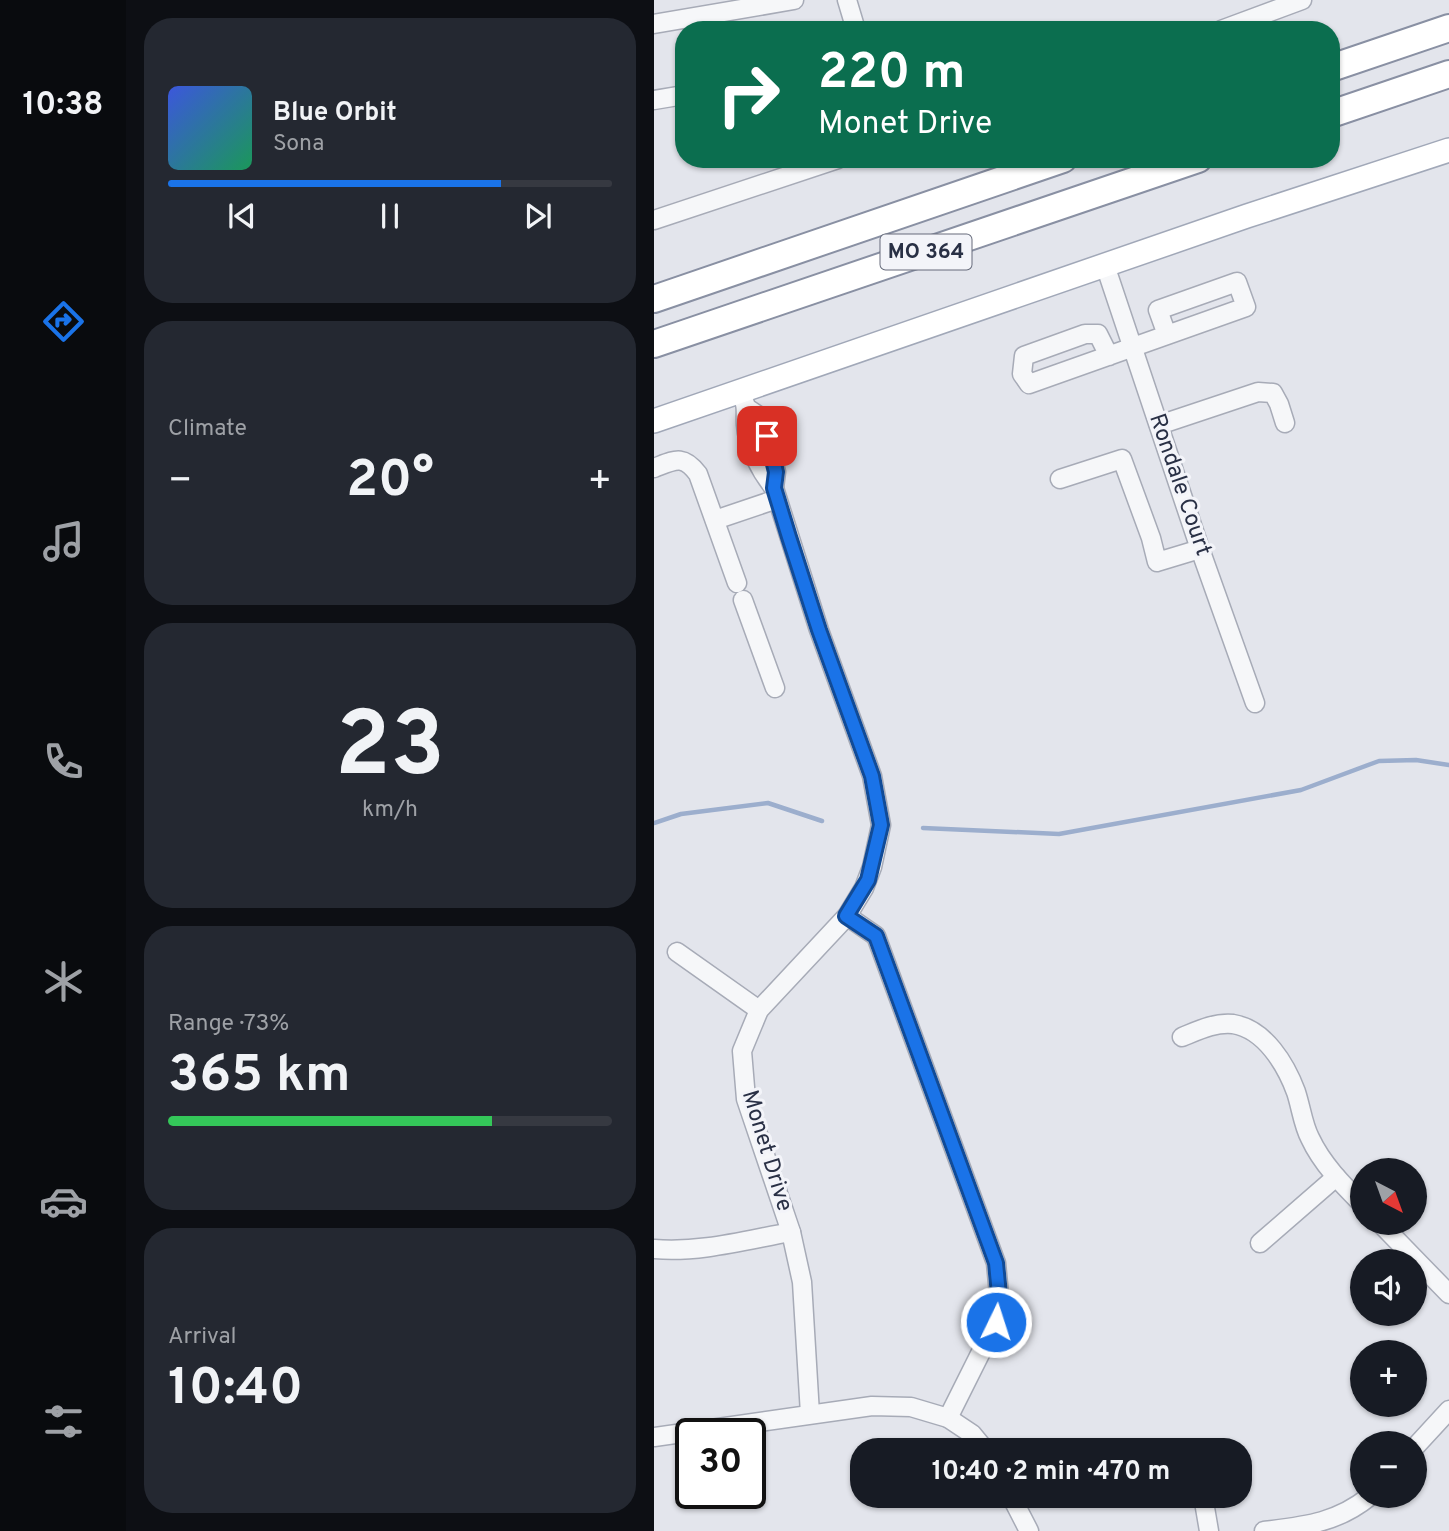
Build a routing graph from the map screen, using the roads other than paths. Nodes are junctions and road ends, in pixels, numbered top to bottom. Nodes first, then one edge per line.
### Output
1 (794, 0) edge
2 (847, 0) edge
3 (1302, 0) edge
4 (853, 21) edge
5 (1245, 21) edge
6 (654, 24) edge
7 (1448, 28) edge
8 (1340, 65) edge
9 (1448, 74) edge
10 (675, 96) edge
11 (654, 100) edge
12 (1340, 111) edge
13 (1448, 150) edge
14 (811, 168) edge
15 (1037, 168) edge
16 (1172, 168) edge
17 (654, 220) edge
18 (1105, 265) junction
19 (654, 299) edge
20 (1167, 335) junction
21 (654, 344) edge
22 (1132, 347) junction
23 (1109, 356) junction
24 (744, 400) junction
25 (654, 421) edge
26 (1285, 423) dead end
27 (1159, 425) junction
28 (654, 468) edge
29 (1061, 479) dead end
30 (776, 493) junction
31 (715, 520) junction
32 (1200, 549) junction
33 (775, 688) dead end
34 (1255, 704) dead end
35 (846, 916) junction
36 (677, 953) dead end
37 (759, 1010) junction
38 (1182, 1037) dead end
39 (1335, 1177) junction
40 (1350, 1192) edge
41 (791, 1232) junction
42 (1392, 1236) edge
43 (1260, 1243) dead end
44 (654, 1249) edge
45 (1448, 1294) edge
46 (1448, 1410) edge
47 (810, 1414) junction
48 (948, 1418) junction
49 (1427, 1434) edge
50 (654, 1437) edge
51 (975, 1438) edge
52 (1017, 1508) edge
53 (1205, 1508) edge
54 (1355, 1508) edge
55 (1029, 1531) edge
56 (1209, 1531) edge
57 (1264, 1531) edge

1 - 6 street
2 - 4 street
3 - 5 street
7 - 8 highway
9 - 12 highway
10 - 11 street
13 - 18 main road
14 - 17 street
15 - 19 highway, MO 364
16 - 21 highway, MO 364
18 - 22 street, Rondale Court
18 - 24 main road
20 - 20 street
20 - 22 street
22 - 23 street
22 - 27 street, Rondale Court
23 - 23 street
24 - 25 main road
24 - 30 street, Monet Drive
26 - 27 street
27 - 32 street, Rondale Court
28 - 31 street
29 - 32 street
30 - 31 street
30 - 35 street, Monet Drive
31 - 33 street
32 - 34 street, Rondale Court
35 - 37 street, Monet Drive
35 - 48 street
36 - 37 street
37 - 41 street, Monet Drive
38 - 39 street
39 - 40 street
39 - 43 street
41 - 44 street
41 - 47 street, Monet Drive
42 - 45 street
46 - 49 street
47 - 48 street
47 - 50 street
48 - 51 street
52 - 55 street
53 - 56 street
54 - 57 street

